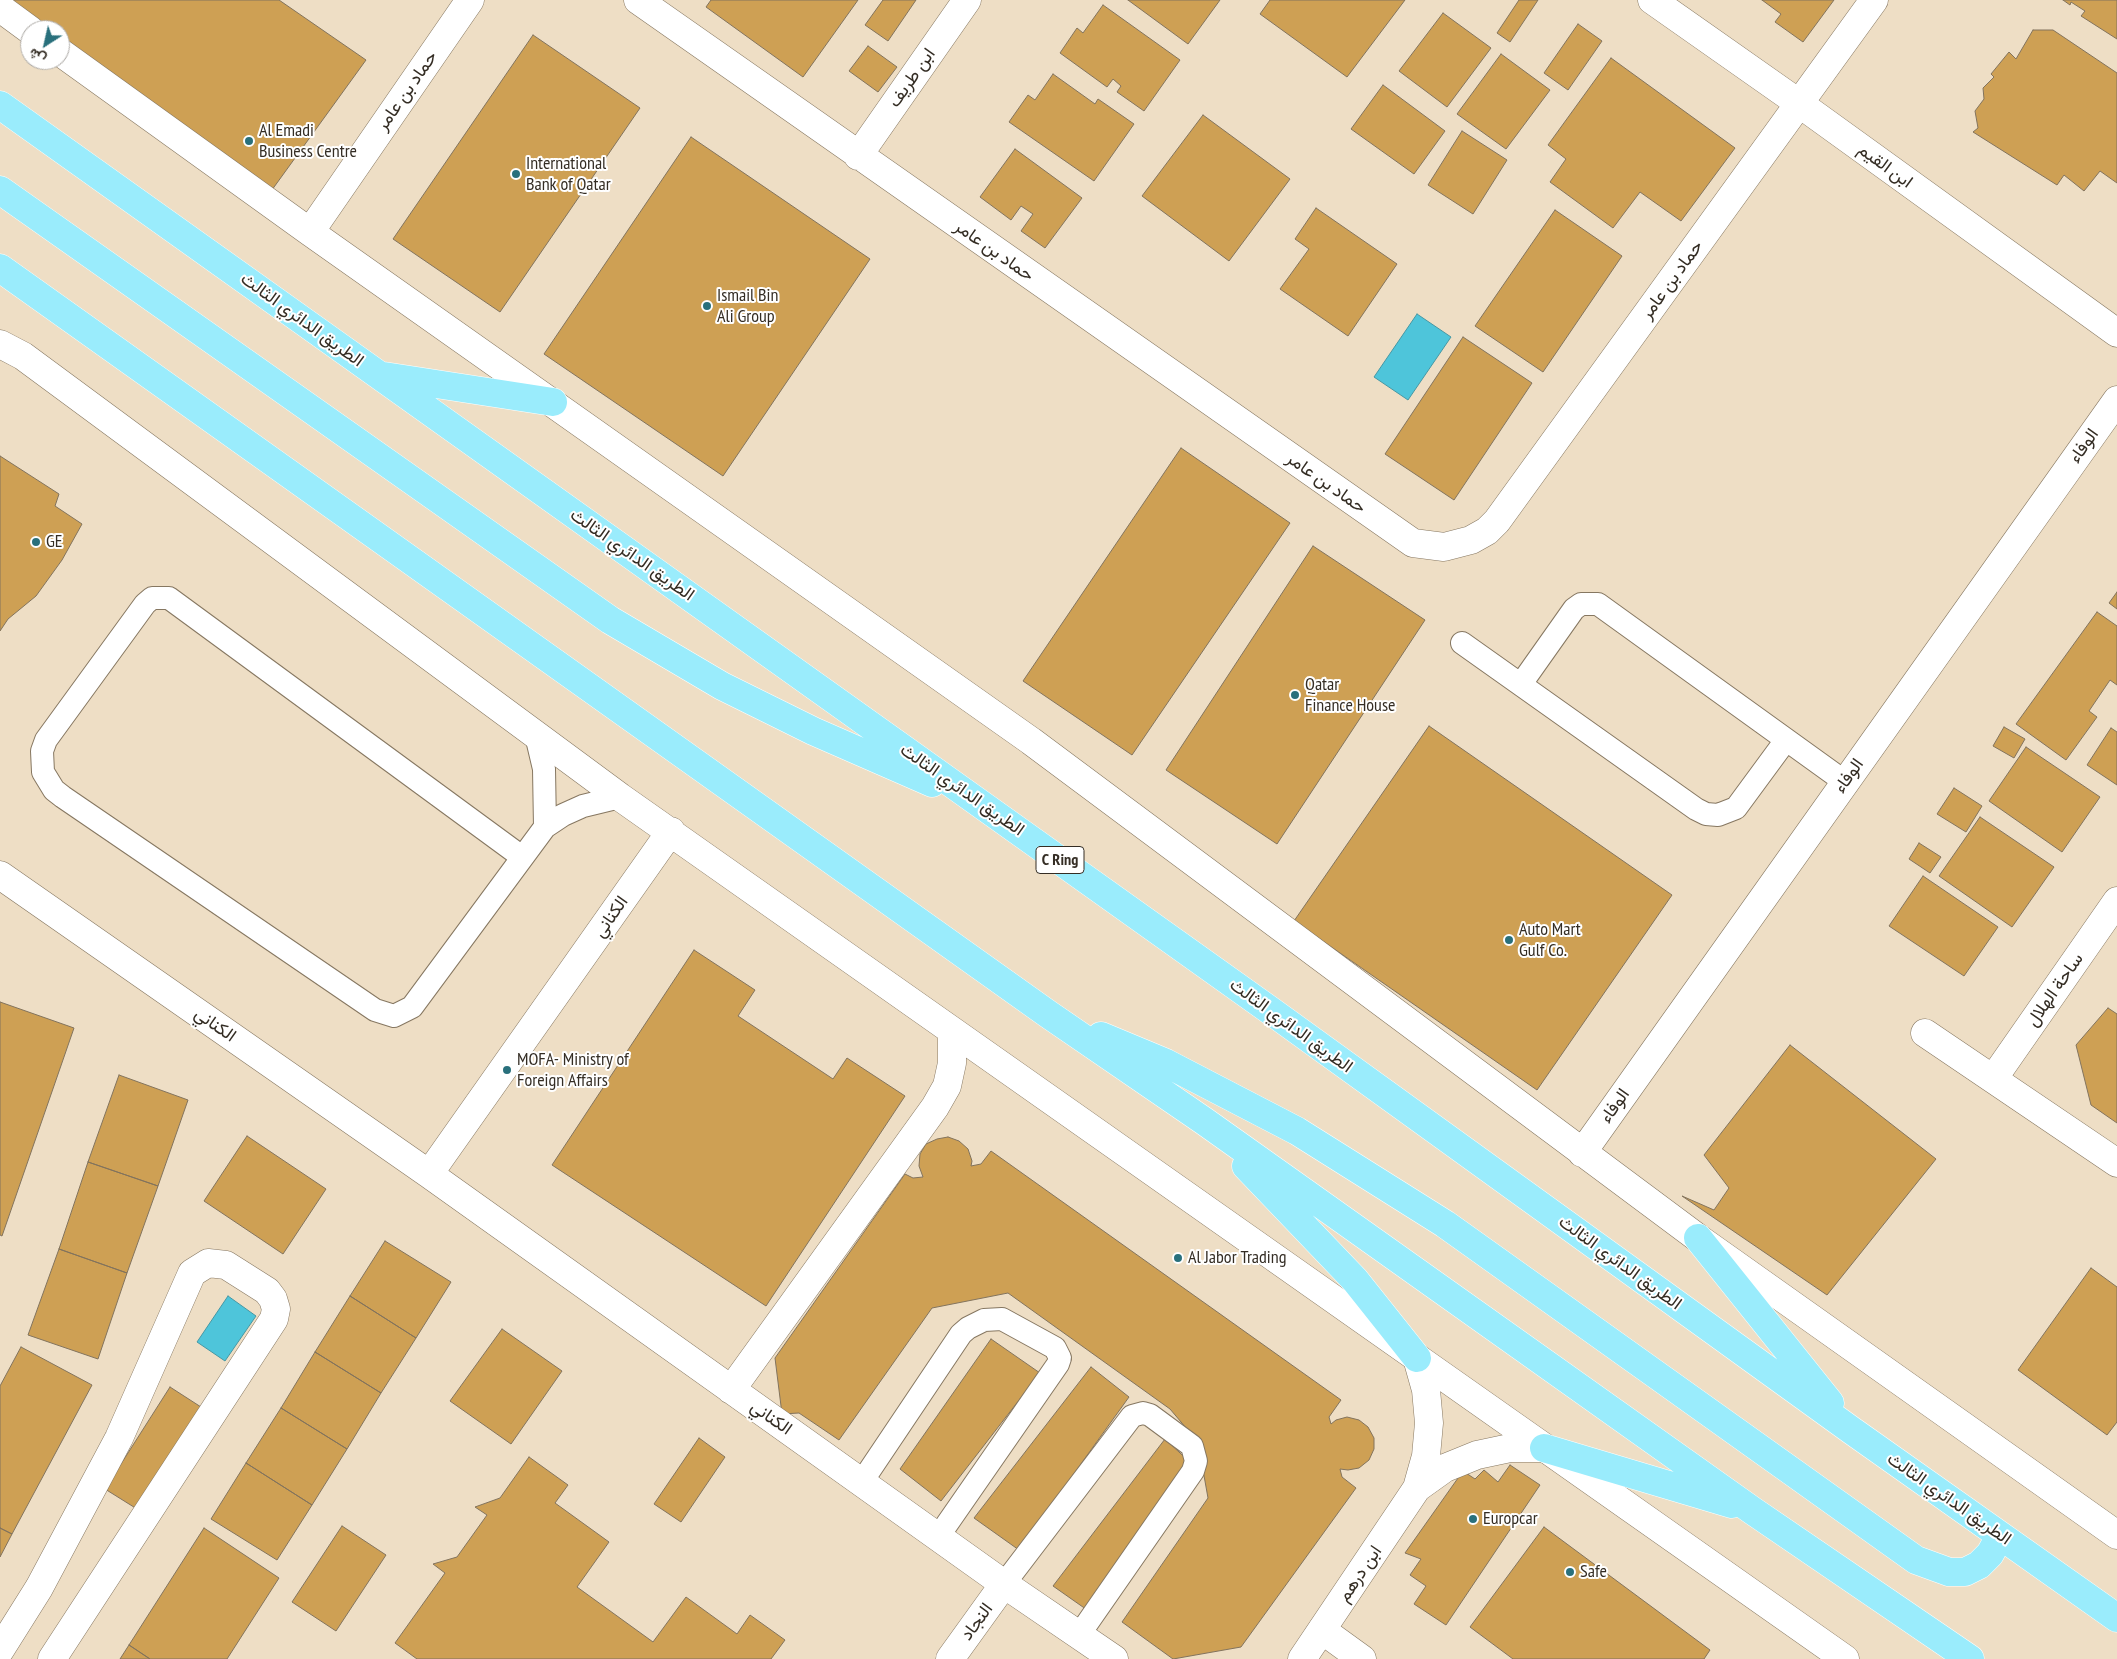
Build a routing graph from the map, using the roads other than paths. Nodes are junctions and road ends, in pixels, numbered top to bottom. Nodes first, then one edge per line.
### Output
1 (470, 0) edge
2 (638, 0) edge
3 (967, 0) edge
4 (1652, 0) edge
5 (1874, 0) edge
6 (0, 8) edge
7 (20, 23) edge
8 (70, 59) edge
9 (1800, 104) junction
10 (0, 105) edge
11 (858, 156) junction
12 (0, 190) edge
13 (310, 232) junction
14 (0, 268) edge
15 (2117, 333) edge
16 (0, 344) edge
17 (379, 376) junction
18 (553, 402) junction
19 (2114, 409) edge
20 (1462, 643) dead end
21 (1521, 684) junction
22 (536, 735) junction
23 (1786, 740) junction
24 (1845, 782) junction
25 (620, 796) junction
26 (984, 806) junction
27 (545, 827) junction
28 (671, 831) junction
29 (522, 858) junction
30 (0, 875) edge
31 (2117, 901) edge
32 (1048, 1014) junction
33 (952, 1032) junction
34 (1925, 1033) dead end
35 (1993, 1079) junction
36 (1204, 1121) junction
37 (1582, 1153) junction
38 (2117, 1163) edge
39 (430, 1174) junction
40 (1698, 1238) junction
41 (1417, 1358) junction
42 (731, 1390) junction
43 (1851, 1430) junction
44 (1544, 1448) junction
45 (861, 1483) junction
46 (1417, 1488) junction
47 (1753, 1511) junction
48 (2117, 1535) edge
49 (2000, 1536) junction
50 (938, 1537) junction
51 (1004, 1584) junction
52 (2117, 1618) edge
53 (1322, 1630) junction
54 (1079, 1635) junction
55 (0, 1650) edge
56 (0, 1654) edge
57 (8, 1659) edge
58 (52, 1659) edge
59 (950, 1659) edge
60 (1114, 1659) edge
61 (1302, 1659) edge
62 (1362, 1659) edge
63 (1845, 1659) edge
64 (1970, 1659) edge

1 - 13 street, حماد بن عامر
2 - 11 street, حماد بن عامر
3 - 11 street, ابن طريف
4 - 9 street, ابن القيم
5 - 9 street, حماد بن عامر
6 - 7 street
8 - 13 street
9 - 11 street, حماد بن عامر
9 - 15 street, ابن القيم
10 - 17 highway, الطريق الدائري الثالث / C Ring
12 - 26 highway
13 - 18 street
14 - 32 highway
16 - 22 street
17 - 18 highway
17 - 26 highway, الطريق الدائري الثالث / C Ring
18 - 37 street
19 - 24 street, الوفاء
20 - 21 lane
21 - 23 lane
21 - 23 lane
22 - 25 street
22 - 27 lane
23 - 24 lane
24 - 37 street, الوفاء
25 - 27 lane
25 - 28 street
26 - 43 highway, الطريق الدائري الثالث / C Ring
27 - 29 lane
28 - 33 street
28 - 39 street, الكناني
29 - 29 lane
30 - 39 street, الكناني
31 - 35 street, ساحة الهلال
32 - 36 highway
32 - 49 highway
33 - 41 street
33 - 42 street
34 - 35 street
35 - 38 street
36 - 41 highway
36 - 47 highway
37 - 40 street
39 - 42 street, الكناني
40 - 43 highway
40 - 48 street
41 - 44 street
41 - 46 street, ابن درهم
42 - 45 street, الكناني
43 - 49 highway, الطريق الدائري الثالث / C Ring
44 - 46 street, ابن درهم
44 - 47 highway
44 - 63 street
45 - 50 street, الكناني
45 - 50 lane
46 - 53 street, ابن درهم
47 - 64 highway
49 - 52 highway, الطريق الدائري الثالث / C Ring
50 - 51 street, الكناني
51 - 54 street, الكناني
51 - 54 lane
51 - 59 street, النجاد
53 - 61 street, ابن درهم
53 - 62 street
54 - 60 street, الكناني
55 - 58 street
56 - 57 street

